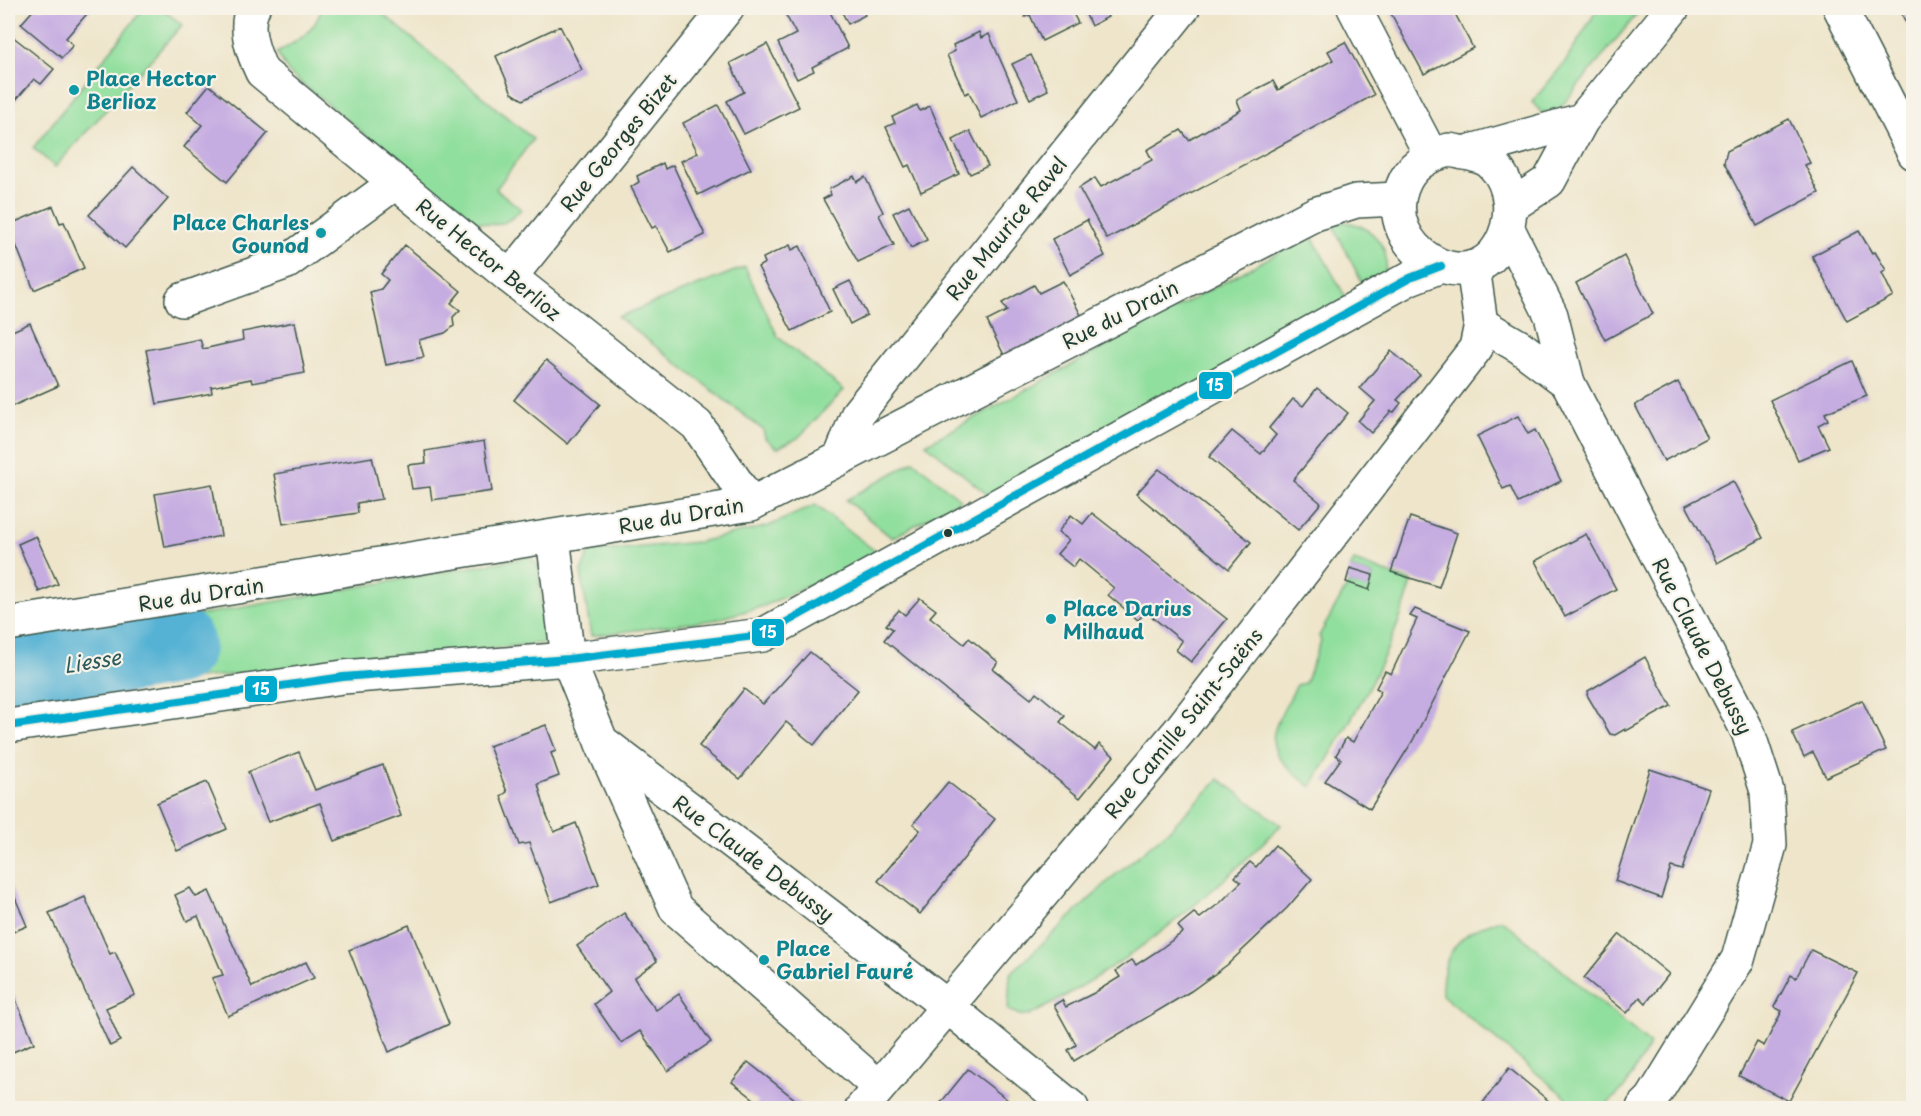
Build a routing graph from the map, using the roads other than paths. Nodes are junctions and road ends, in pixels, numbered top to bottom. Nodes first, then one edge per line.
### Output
1 (253, 8) edge
2 (727, 8) edge
3 (1183, 8) edge
4 (1354, 8) edge
5 (1673, 8) edge
6 (1840, 8) edge
7 (1582, 120) junction
8 (1464, 153) junction
9 (1914, 153) edge
10 (1431, 154) junction
11 (395, 183) junction
12 (1398, 199) junction
13 (1509, 218) junction
14 (1441, 266) junction
15 (1473, 267) junction
16 (510, 277) junction
17 (182, 300) dead end
18 (1481, 324) junction
19 (1568, 383) junction
20 (841, 456) junction
21 (751, 504) junction
22 (553, 537) junction
23 (8, 624) edge
24 (568, 659) junction
25 (8, 726) edge
26 (601, 741) junction
27 (947, 1006) junction
28 (870, 1098) edge
29 (1072, 1108) edge
30 (1643, 1108) edge

1 - 11 street, Rue Hector Berlioz
2 - 16 street, Rue Georges Bizet
3 - 20 street, Rue Maurice Ravel
4 - 10 street
5 - 7 street
6 - 9 street
7 - 8 street
7 - 13 street
8 - 10 street
8 - 13 street
10 - 12 street
11 - 16 street, Rue Hector Berlioz
11 - 17 street
12 - 14 street
12 - 20 street, Rue du Drain
13 - 15 street
13 - 19 street
14 - 15 street
14 - 24 street
15 - 18 street
16 - 21 street, Rue Hector Berlioz
18 - 19 street, Rue Claude Debussy
18 - 27 street, Rue Camille Saint-Saëns
19 - 30 street, Rue Claude Debussy
20 - 21 street, Rue du Drain
21 - 22 street, Rue du Drain
22 - 23 street, Rue du Drain
22 - 24 street
24 - 25 street
24 - 26 street
26 - 27 street, Rue Claude Debussy
26 - 28 street
27 - 28 street, Rue Camille Saint-Saëns
27 - 29 street, Rue Claude Debussy

